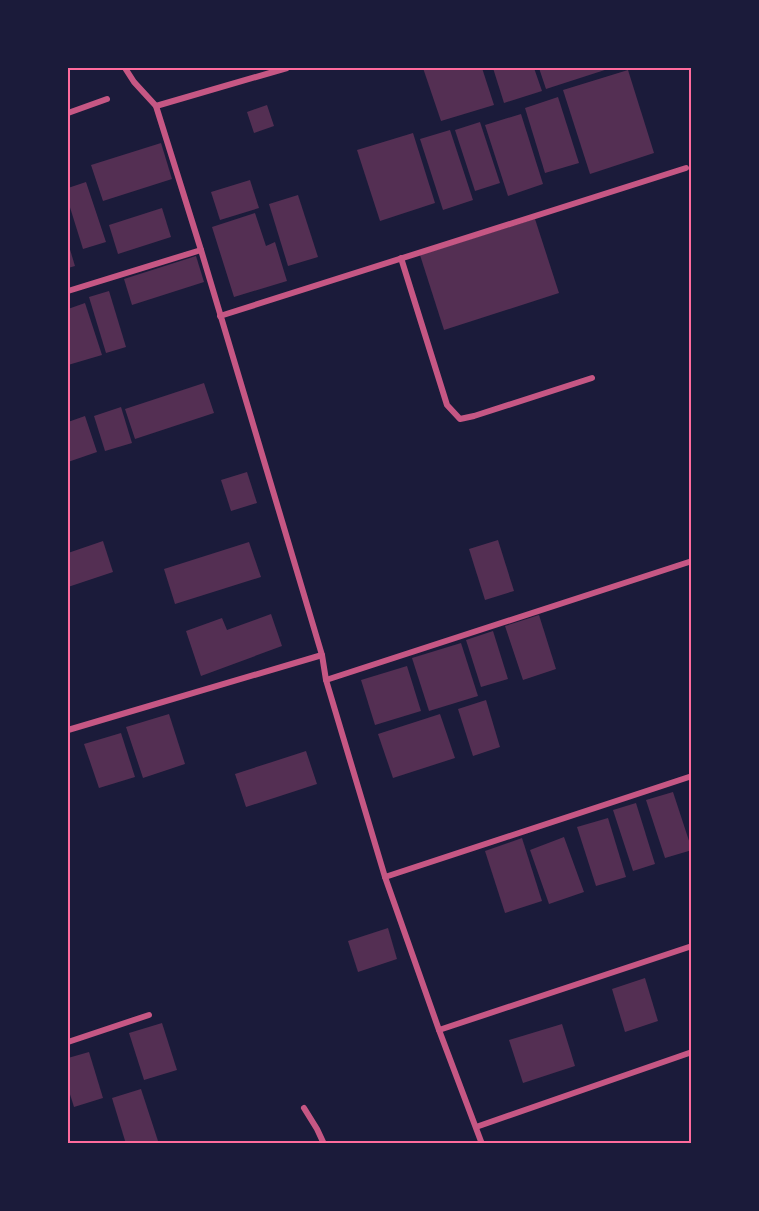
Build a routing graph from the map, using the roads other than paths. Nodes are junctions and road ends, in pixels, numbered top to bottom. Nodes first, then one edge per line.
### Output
1 (125, 68) edge
2 (286, 68) edge
3 (107, 99) dead end
4 (156, 106) junction
5 (68, 113) edge
6 (686, 168) dead end
7 (201, 250) junction
8 (401, 258) junction
9 (68, 291) edge
10 (220, 316) junction
11 (592, 378) dead end
12 (692, 561) edge
13 (322, 656) junction
14 (326, 680) junction
15 (68, 730) edge
16 (692, 776) edge
17 (385, 877) junction
18 (692, 946) edge
19 (149, 1015) dead end
20 (439, 1029) junction
21 (68, 1042) edge
22 (692, 1052) edge
23 (304, 1108) dead end
24 (476, 1127) junction
25 (324, 1143) edge
26 (483, 1143) edge

1 - 4 street
2 - 4 street
3 - 5 street
4 - 7 street
6 - 8 street
7 - 9 street
7 - 10 street
8 - 10 street
8 - 11 street
10 - 13 street
12 - 14 street
13 - 14 street
13 - 15 street
14 - 17 street
16 - 17 street
17 - 20 street
18 - 20 street
19 - 21 street
20 - 24 street
22 - 24 street
23 - 25 street
24 - 26 street

